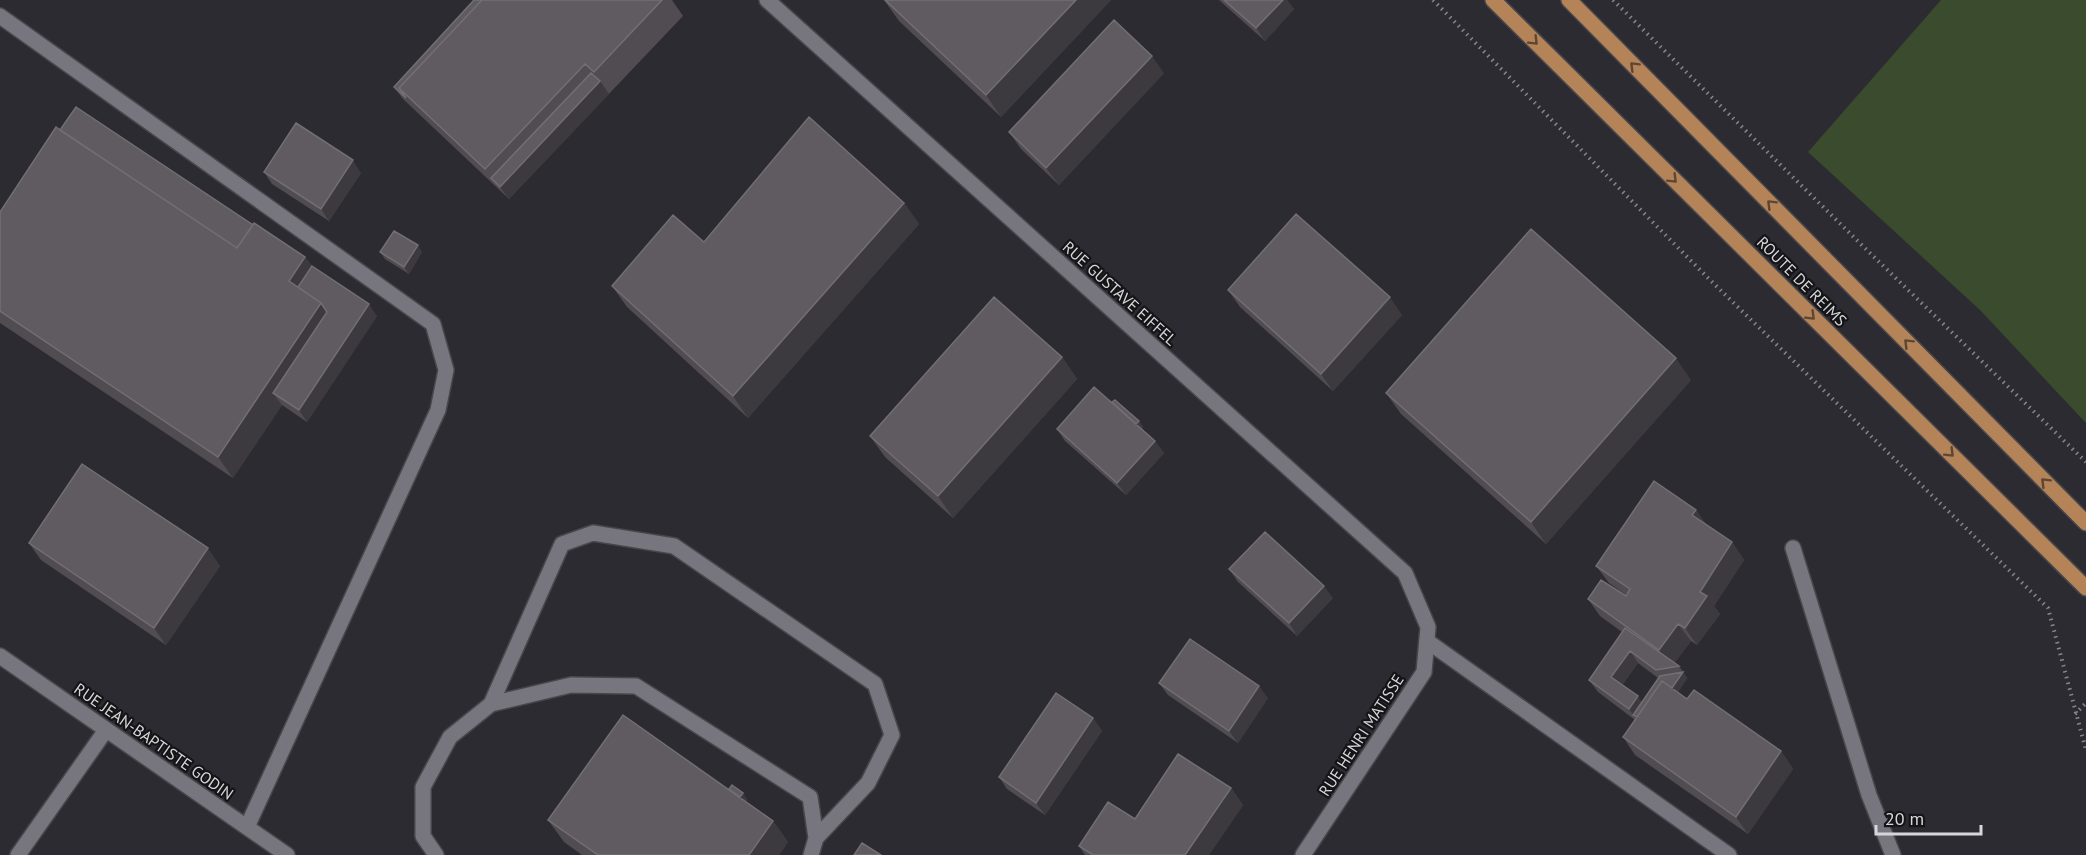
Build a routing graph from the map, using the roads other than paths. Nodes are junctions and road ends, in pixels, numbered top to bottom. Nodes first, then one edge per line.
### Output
1 (767, 0) edge
2 (1493, 0) edge
3 (1569, 0) edge
4 (0, 16) edge
5 (2086, 523) edge
6 (1793, 548) dead end
7 (2086, 588) edge
8 (1427, 634) junction
9 (0, 656) edge
10 (491, 704) junction
11 (106, 729) junction
12 (247, 827) junction
13 (816, 838) junction
14 (18, 855) edge
15 (287, 855) edge
16 (436, 855) edge
17 (811, 855) edge
18 (1303, 855) edge
19 (1729, 855) edge
20 (1893, 855) edge

1 - 8 street, RUE GUSTAVE EIFFEL
2 -> 7 main road, ROUTE DE REIMS
5 -> 3 main road, ROUTE DE REIMS
4 - 12 street
6 - 20 street
8 - 18 street, RUE HENRI MATISSE
8 - 19 street
9 - 11 street, RUE JEAN-BAPTISTE GODIN
10 - 13 street
10 - 13 street
10 - 16 street
11 - 12 street, RUE JEAN-BAPTISTE GODIN
11 - 14 street
12 - 15 street, RUE JEAN-BAPTISTE GODIN
13 - 17 street

